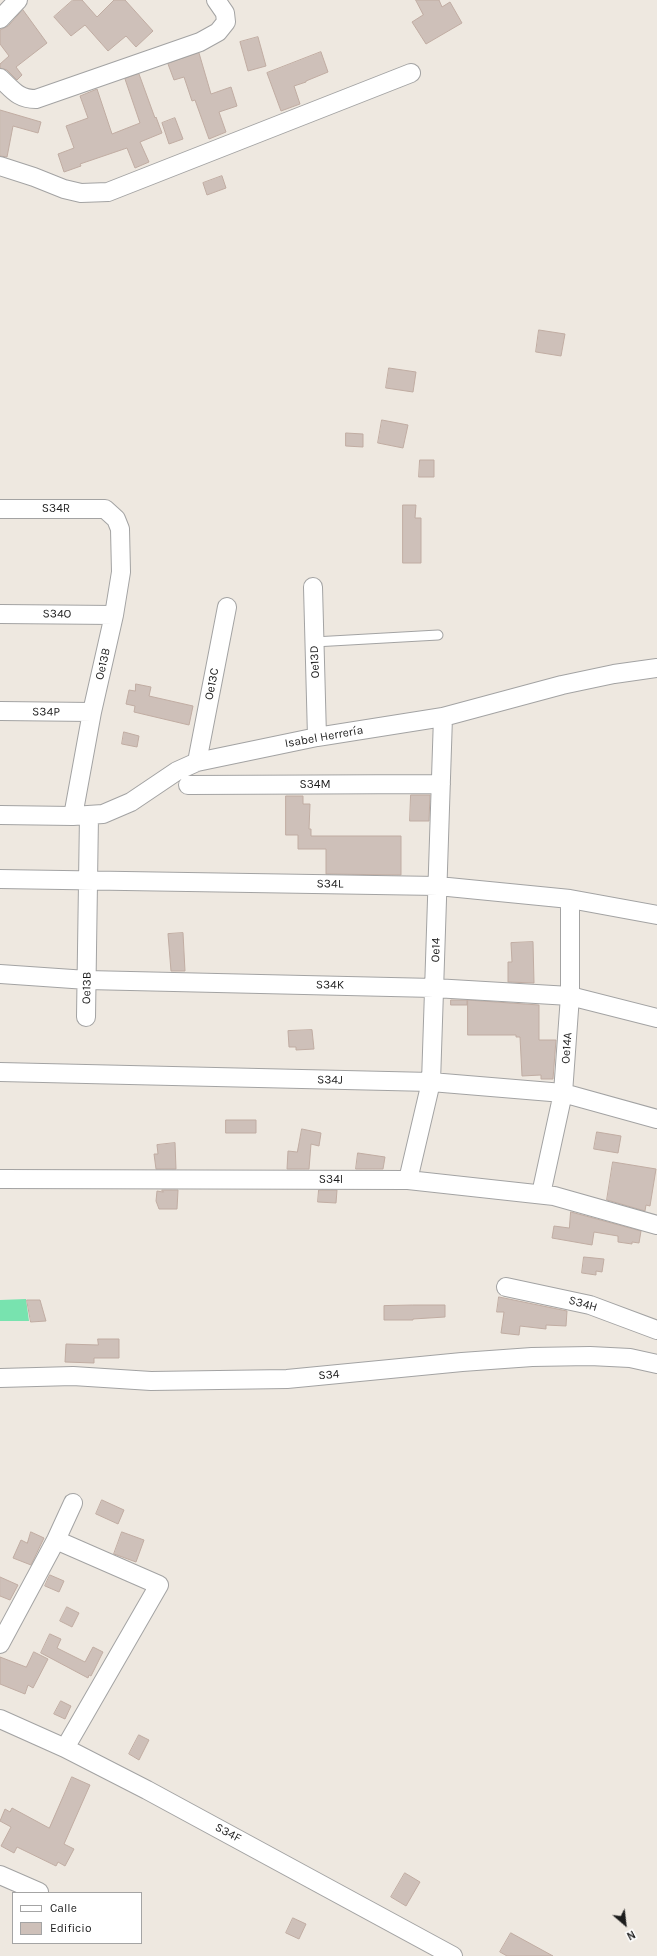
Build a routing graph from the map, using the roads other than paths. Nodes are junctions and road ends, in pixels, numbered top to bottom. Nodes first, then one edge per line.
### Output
1 (18, 0) edge
2 (216, 0) edge
3 (0, 19) edge
4 (412, 73) dead end
5 (0, 78) edge
6 (0, 166) edge
7 (0, 509) edge
8 (111, 513) joint
9 (313, 587) dead end
10 (227, 607) dead end
11 (0, 614) edge
12 (114, 615) junction
13 (438, 636) dead end
14 (314, 642) junction
15 (657, 668) edge
16 (0, 711) edge
17 (92, 712) junction
18 (443, 717) junction
19 (317, 737) junction
20 (197, 762) junction
21 (441, 784) junction
22 (188, 785) dead end
23 (0, 815) edge
24 (81, 815) junction
25 (0, 879) edge
26 (88, 881) junction
27 (438, 886) junction
28 (570, 899) junction
29 (657, 915) edge
30 (0, 974) edge
31 (88, 980) junction
32 (434, 988) junction
33 (570, 996) junction
34 (86, 1017) dead end
35 (657, 1018) edge
36 (0, 1072) edge
37 (431, 1082) junction
38 (563, 1093) junction
39 (657, 1119) edge
40 (0, 1178) edge
41 (408, 1180) junction
42 (541, 1194) junction
43 (657, 1225) edge
44 (506, 1287) dead end
45 (657, 1330) edge
46 (657, 1364) edge
47 (0, 1378) edge
48 (73, 1503) dead end
49 (56, 1540) junction
50 (0, 1644) edge
51 (0, 1719) edge
52 (66, 1748) junction
53 (0, 1875) edge
54 (39, 1892) dead end
55 (453, 1956) edge

1 - 3 street
2 - 5 street
4 - 6 street
7 - 8 street, S34R
8 - 12 street, Oe13B
9 - 14 street, Oe13D
10 - 20 street, Oe13C
11 - 12 street, S34O
12 - 17 street, Oe13B
13 - 14 lane
14 - 19 street, Oe13D
15 - 18 street, Isabel Herrería
16 - 17 street, S34P
17 - 24 street, Oe13B
18 - 19 street, Isabel Herrería
18 - 21 street, Oe14
19 - 20 street, Isabel Herrería
20 - 24 street, Isabel Herrería
21 - 22 street, S34M
21 - 27 street, Oe14
23 - 24 street, Isabel Herrería
24 - 26 street, Oe13B
25 - 26 street, S34L
26 - 27 street, S34L
26 - 31 street, Oe13B
27 - 28 street, S34L
27 - 32 street, Oe14
28 - 29 street, S34L
28 - 33 street, Oe14A
30 - 31 street, S34K
31 - 32 street, S34K
31 - 34 street, Oe13B
32 - 33 street, S34K
32 - 37 street, Oe14
33 - 35 street, S34K
33 - 38 street, Oe14A
36 - 37 street, S34J
37 - 38 street, S34J
37 - 41 street, Oe14
38 - 39 street, S34J
38 - 42 street, Oe14A
40 - 41 street, S34I
41 - 42 street, S34I
42 - 43 street, S34I
44 - 45 street, S34H
46 - 47 street, S34
48 - 49 street
49 - 50 street
49 - 52 street
51 - 52 street, S34F
52 - 55 street, S34F
53 - 54 street

